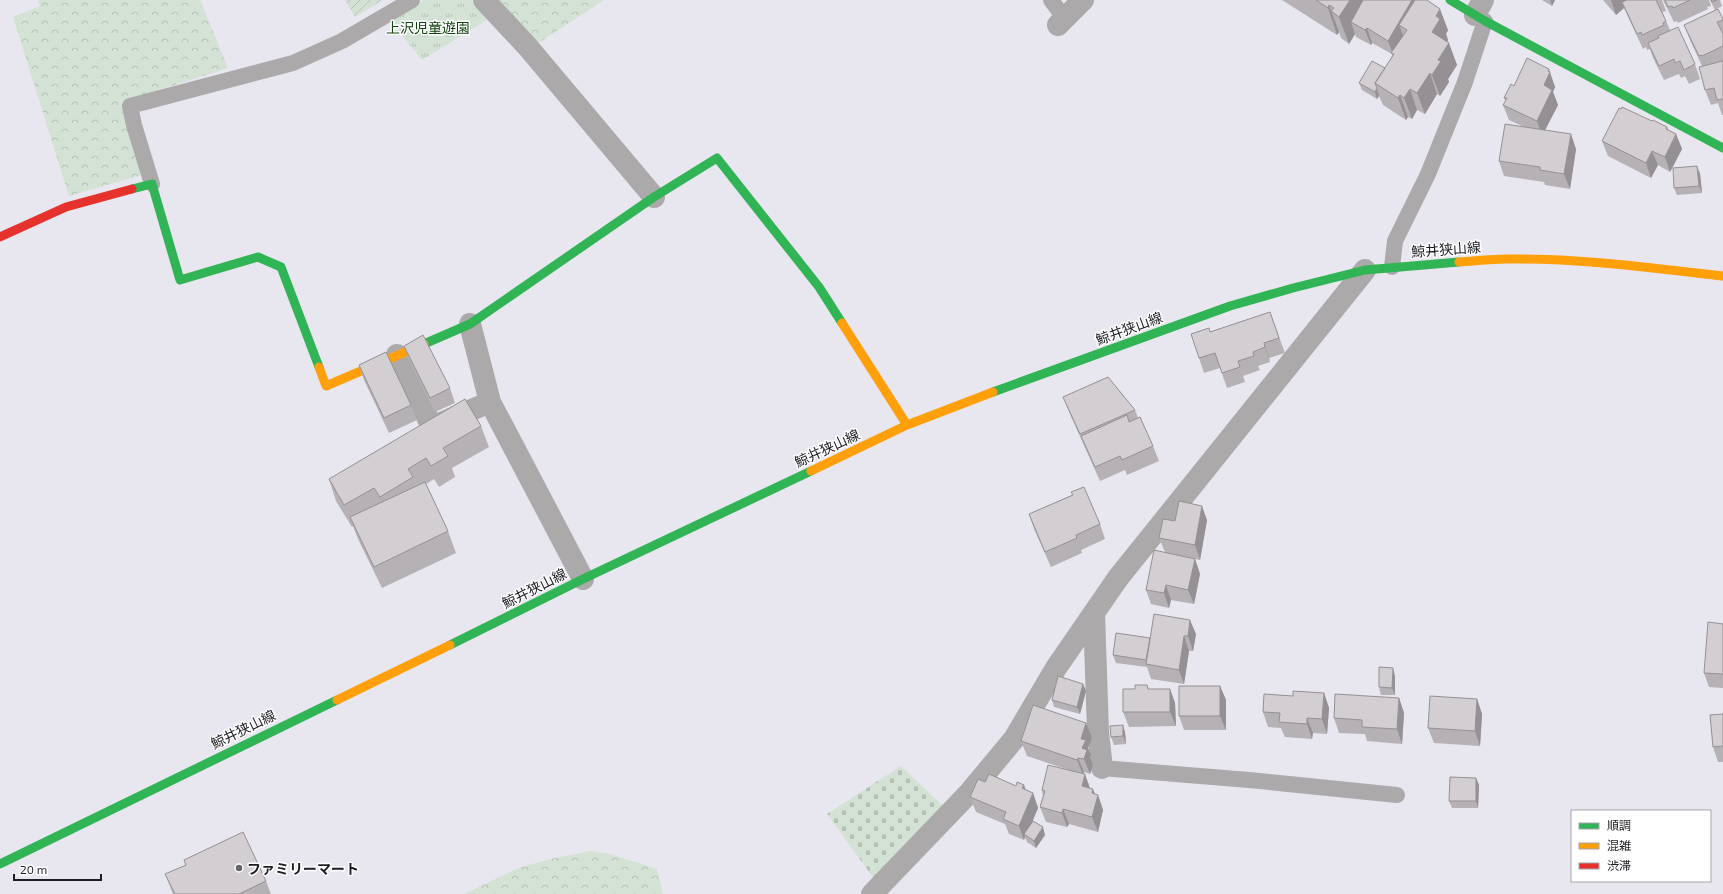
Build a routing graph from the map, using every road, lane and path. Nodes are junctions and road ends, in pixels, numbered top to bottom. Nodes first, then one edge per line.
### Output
1 (412, 0) edge
2 (484, 0) edge
3 (1051, 0) edge
4 (1083, 0) edge
5 (1450, 0) edge
6 (1481, 12) edge
7 (1062, 22) joint
8 (1723, 148) edge
9 (152, 184) junction
10 (654, 197) junction
11 (0, 237) edge
12 (1392, 267) junction
13 (1365, 270) junction
14 (1723, 276) edge
15 (470, 324) junction
16 (397, 355) junction
17 (490, 402) junction
18 (907, 425) junction
19 (583, 579) junction
20 (1094, 613) junction
21 (1102, 768) joint
22 (1397, 795) dead end
23 (0, 864) edge
24 (872, 894) edge

1 - 9 lane
2 - 10 street
3 - 7 lane
4 - 7 street
5 - 6 main road
6 - 8 main road
6 - 12 lane
9 - 11 main road
9 - 16 main road
10 - 15 main road
10 - 18 main road
12 - 13 main road, 鯨井狭山線
12 - 14 main road, 鯨井狭山線
13 - 18 main road, 鯨井狭山線
13 - 20 street
15 - 16 main road
15 - 17 street
16 - 17 street
17 - 19 street
18 - 19 main road, 鯨井狭山線
19 - 23 main road, 鯨井狭山線
20 - 21 street
20 - 24 street
21 - 22 lane

